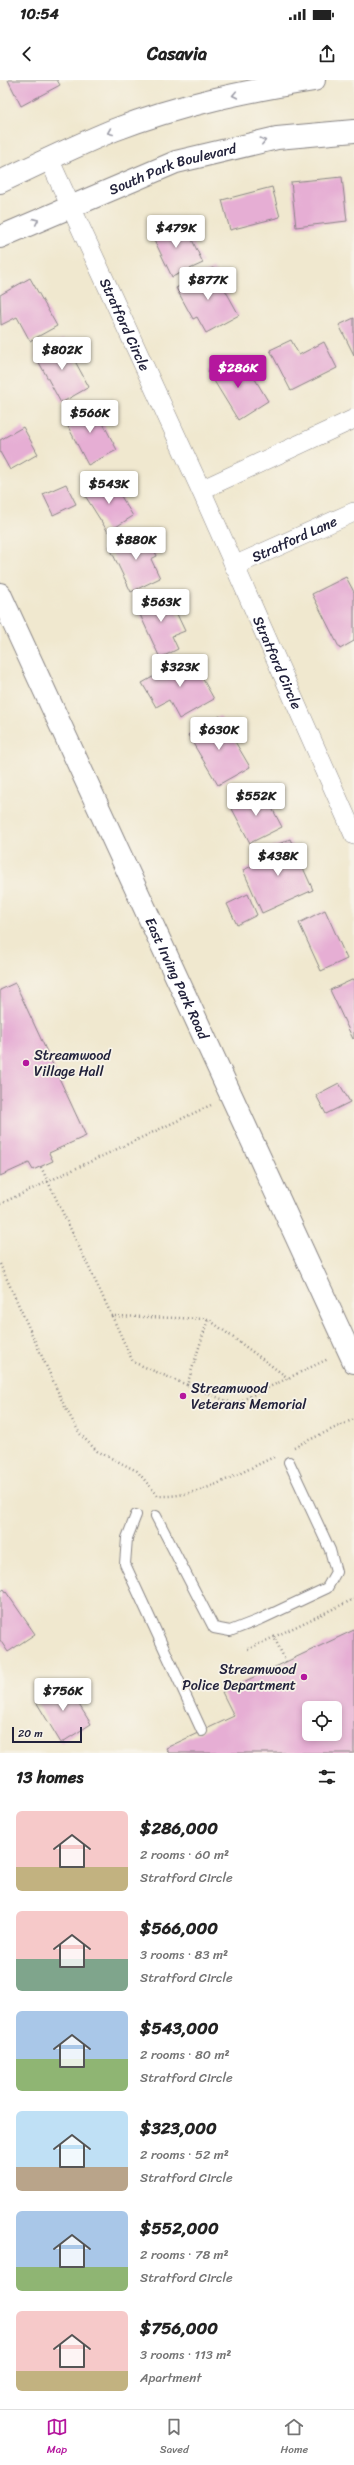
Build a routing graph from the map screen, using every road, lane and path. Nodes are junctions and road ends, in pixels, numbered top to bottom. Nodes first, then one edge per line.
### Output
1 (314, 80) edge
2 (354, 131) edge
3 (49, 159) junction
4 (0, 182) edge
5 (71, 206) junction
6 (0, 237) edge
7 (354, 419) edge
8 (201, 490) junction
9 (354, 512) edge
10 (234, 566) junction
11 (0, 594) edge
12 (354, 835) edge
13 (231, 1096) junction
14 (41, 1167) dead end
15 (48, 1181) junction
16 (0, 1204) edge
17 (0, 1264) edge
18 (112, 1316) junction
19 (208, 1319) junction
20 (351, 1356) edge
21 (288, 1378) junction
22 (187, 1385) junction
23 (354, 1419) edge
24 (291, 1449) dead end
25 (276, 1455) dead end
26 (289, 1462) dead end
27 (136, 1516) dead end
28 (156, 1516) dead end
29 (354, 1599) edge
30 (274, 1637) junction
31 (248, 1649) dead end
32 (286, 1662) dead end
33 (202, 1731) dead end

1 -> 3 main road
5 -> 2 main road, South Park Boulevard
3 - 4 main road
3 - 5 street, Stratford Circle
6 -> 5 main road, South Park Boulevard
5 - 8 street, Stratford Circle
7 - 8 street
8 - 10 street, Stratford Circle
9 - 10 street, Stratford Lane
10 - 12 street, Stratford Circle
11 - 13 main road, East Irving Park Road
13 - 15 path
13 - 20 main road, East Irving Park Road
14 - 15 path
15 - 16 path
15 - 18 path
17 - 25 path
18 - 19 path
18 - 22 path
19 - 21 path
19 - 22 path
20 - 21 path
21 - 22 path
23 - 24 path
26 - 28 lane
27 - 33 lane
29 - 30 path
30 - 31 path
30 - 32 path

